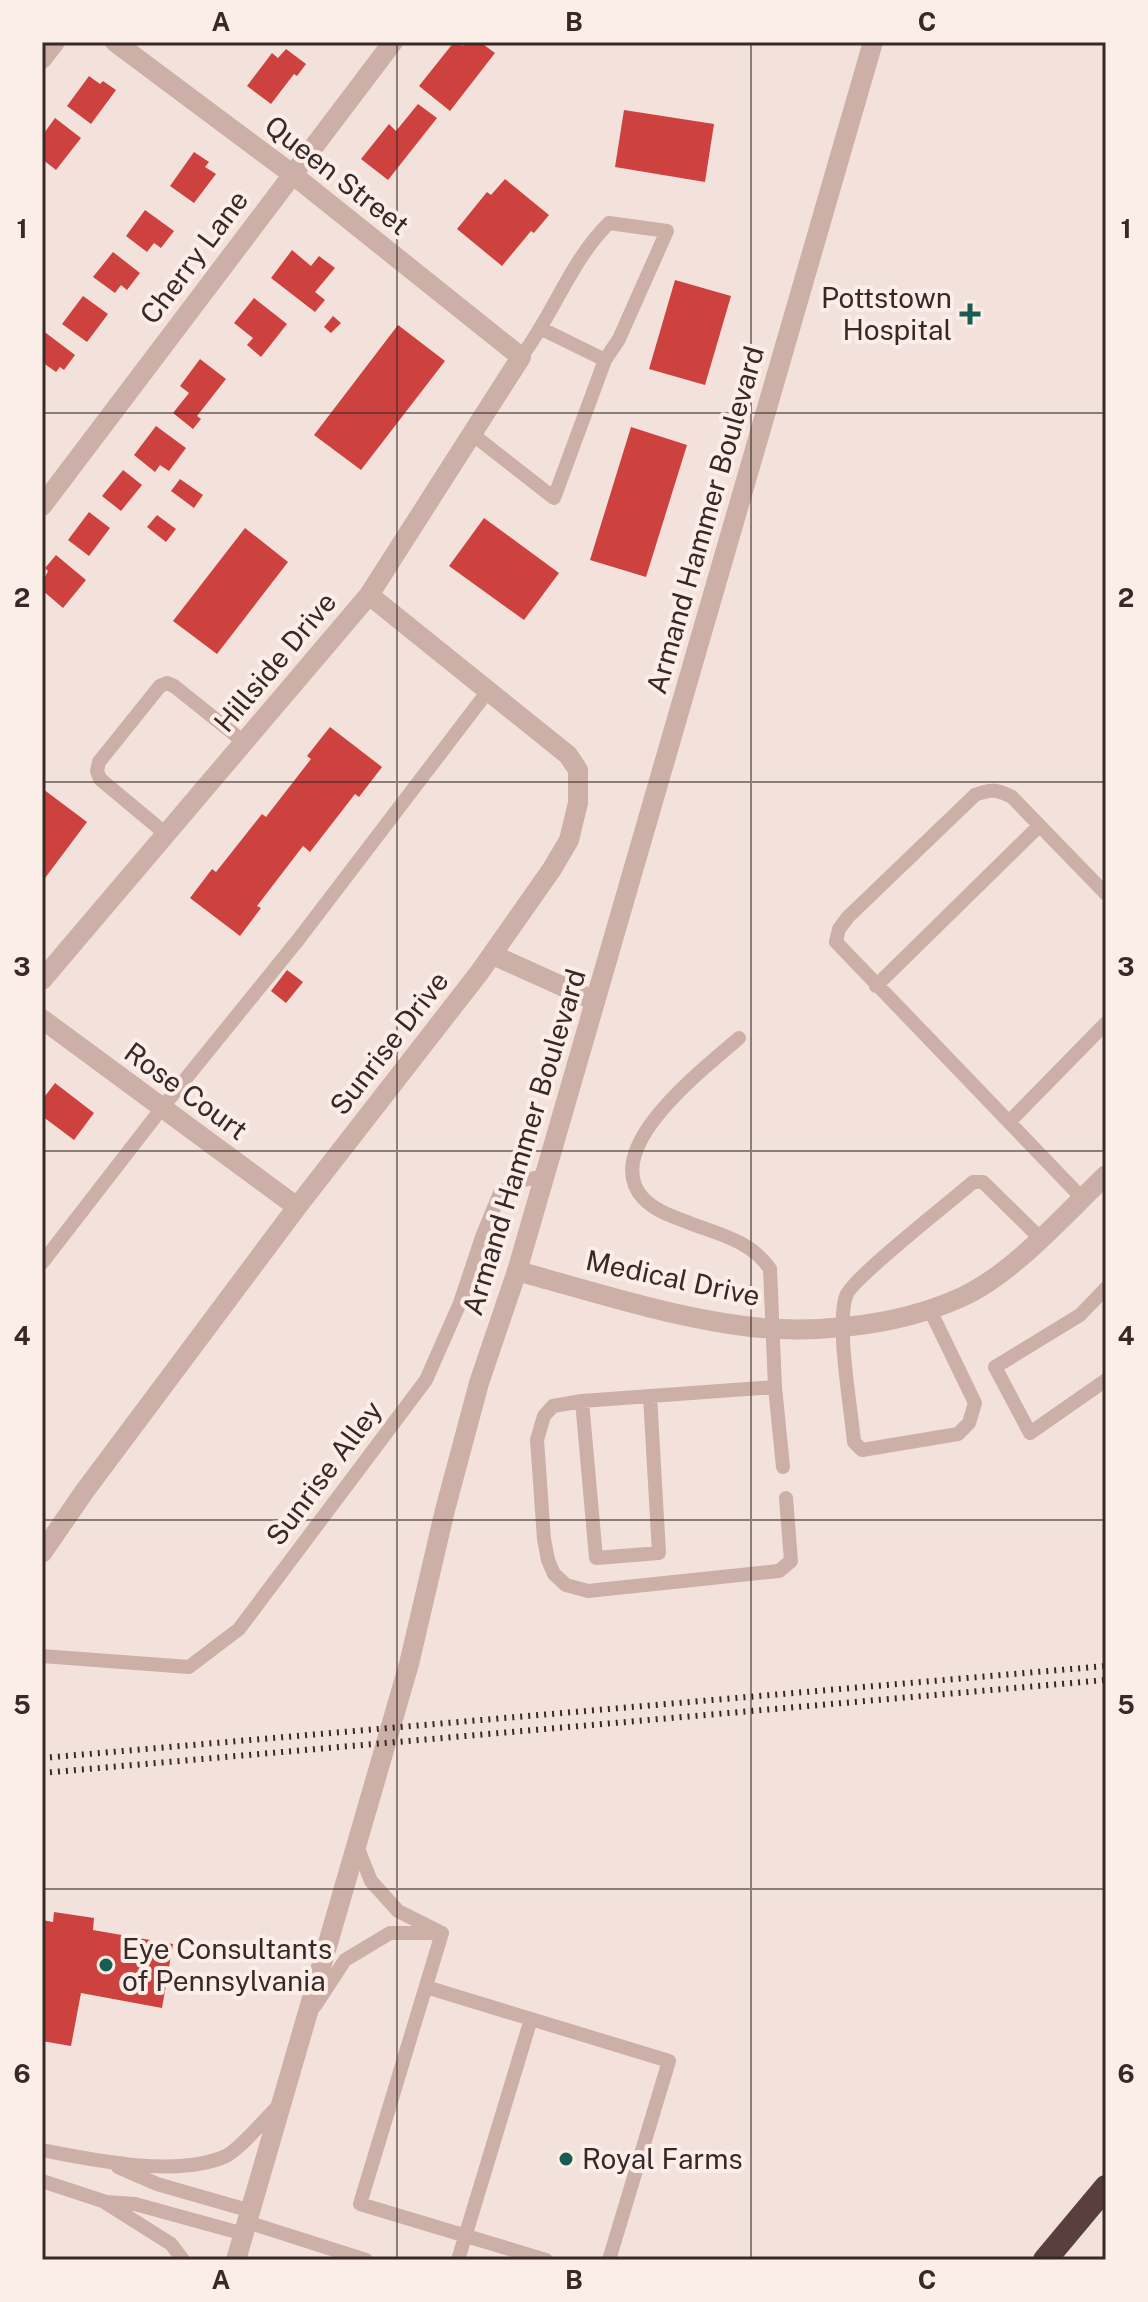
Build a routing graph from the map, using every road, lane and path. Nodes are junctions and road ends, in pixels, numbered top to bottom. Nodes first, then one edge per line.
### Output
1 (55, 42) edge
2 (115, 42) edge
3 (393, 42) edge
4 (873, 42) edge
5 (42, 59) edge
6 (292, 174) junction
7 (542, 329) junction
8 (521, 357) junction
9 (605, 360) junction
10 (472, 434) junction
11 (42, 506) edge
12 (369, 595) junction
13 (488, 691) junction
14 (244, 742) junction
15 (1038, 827) junction
16 (166, 834) junction
17 (1106, 894) edge
18 (493, 955) junction
19 (42, 980) edge
20 (876, 986) junction
21 (595, 1001) junction
22 (42, 1019) edge
23 (1106, 1023) edge
24 (739, 1038) dead end
25 (162, 1108) junction
26 (1010, 1121) junction
27 (1106, 1175) edge
28 (545, 1176) junction
29 (1082, 1198) junction
30 (297, 1207) junction
31 (1040, 1238) junction
32 (42, 1263) edge
33 (517, 1271) junction
34 (1106, 1288) edge
35 (929, 1308) junction
36 (771, 1327) junction
37 (842, 1327) junction
38 (1106, 1380) edge
39 (775, 1387) junction
40 (650, 1396) junction
41 (582, 1401) junction
42 (783, 1467) dead end
43 (786, 1498) dead end
44 (42, 1553) edge
45 (42, 1656) edge
46 (357, 1846) junction
47 (442, 1933) junction
48 (426, 1987) junction
49 (531, 2019) junction
50 (306, 2020) junction
51 (283, 2101) junction
52 (42, 2150) edge
53 (114, 2165) junction
54 (42, 2181) edge
55 (1106, 2187) edge
56 (106, 2202) junction
57 (247, 2222) junction
58 (465, 2236) junction
59 (183, 2260) edge
60 (236, 2260) edge
61 (366, 2260) edge
62 (458, 2260) edge
63 (546, 2260) edge
64 (609, 2260) edge
65 (1045, 2260) edge

1 - 5 street
2 - 6 street, Queen Street
3 - 6 street, Cherry Lane
4 - 21 street, Armand Hammer Boulevard
6 - 8 street, Queen Street
6 - 11 street, Cherry Lane
7 - 8 lane
7 - 9 lane
7 - 9 lane
8 - 10 street, Hillside Drive
9 - 10 lane
10 - 12 street, Hillside Drive
12 - 13 street, Sunrise Drive
12 - 14 street, Hillside Drive
13 - 18 street, Sunrise Drive
13 - 25 lane
14 - 16 street, Hillside Drive
14 - 16 lane
15 - 17 lane
15 - 20 lane
15 - 20 lane
16 - 19 street, Hillside Drive
18 - 21 street
18 - 30 street, Sunrise Drive
20 - 26 lane
21 - 28 street, Armand Hammer Boulevard
22 - 25 street, Rose Court
23 - 26 lane
24 - 36 lane
25 - 30 street, Rose Court
25 - 32 lane
26 - 29 lane
27 - 29 street, Medical Drive
28 - 33 street, Armand Hammer Boulevard
28 - 45 lane, Sunrise Alley
29 - 31 street, Medical Drive
30 - 44 street, Sunrise Drive
31 - 35 street, Medical Drive
31 - 37 lane
33 - 36 street, Medical Drive
33 - 46 street, Armand Hammer Boulevard
34 - 38 lane
35 - 37 street, Medical Drive
35 - 37 lane
36 - 37 street, Medical Drive
36 - 39 lane
39 - 40 lane
39 - 42 lane
40 - 41 lane
40 - 41 lane
41 - 43 lane
46 - 47 lane
46 - 50 street, Armand Hammer Boulevard
47 - 48 lane
47 - 50 lane
48 - 49 lane
48 - 58 lane
49 - 58 lane
49 - 64 lane
50 - 51 street, Armand Hammer Boulevard
51 - 53 lane
51 - 57 street, Armand Hammer Boulevard
52 - 53 lane
53 - 57 lane
54 - 56 lane
55 - 65 highway
56 - 57 lane
56 - 59 lane
57 - 60 street, Armand Hammer Boulevard
57 - 61 lane
58 - 62 lane
58 - 63 lane

